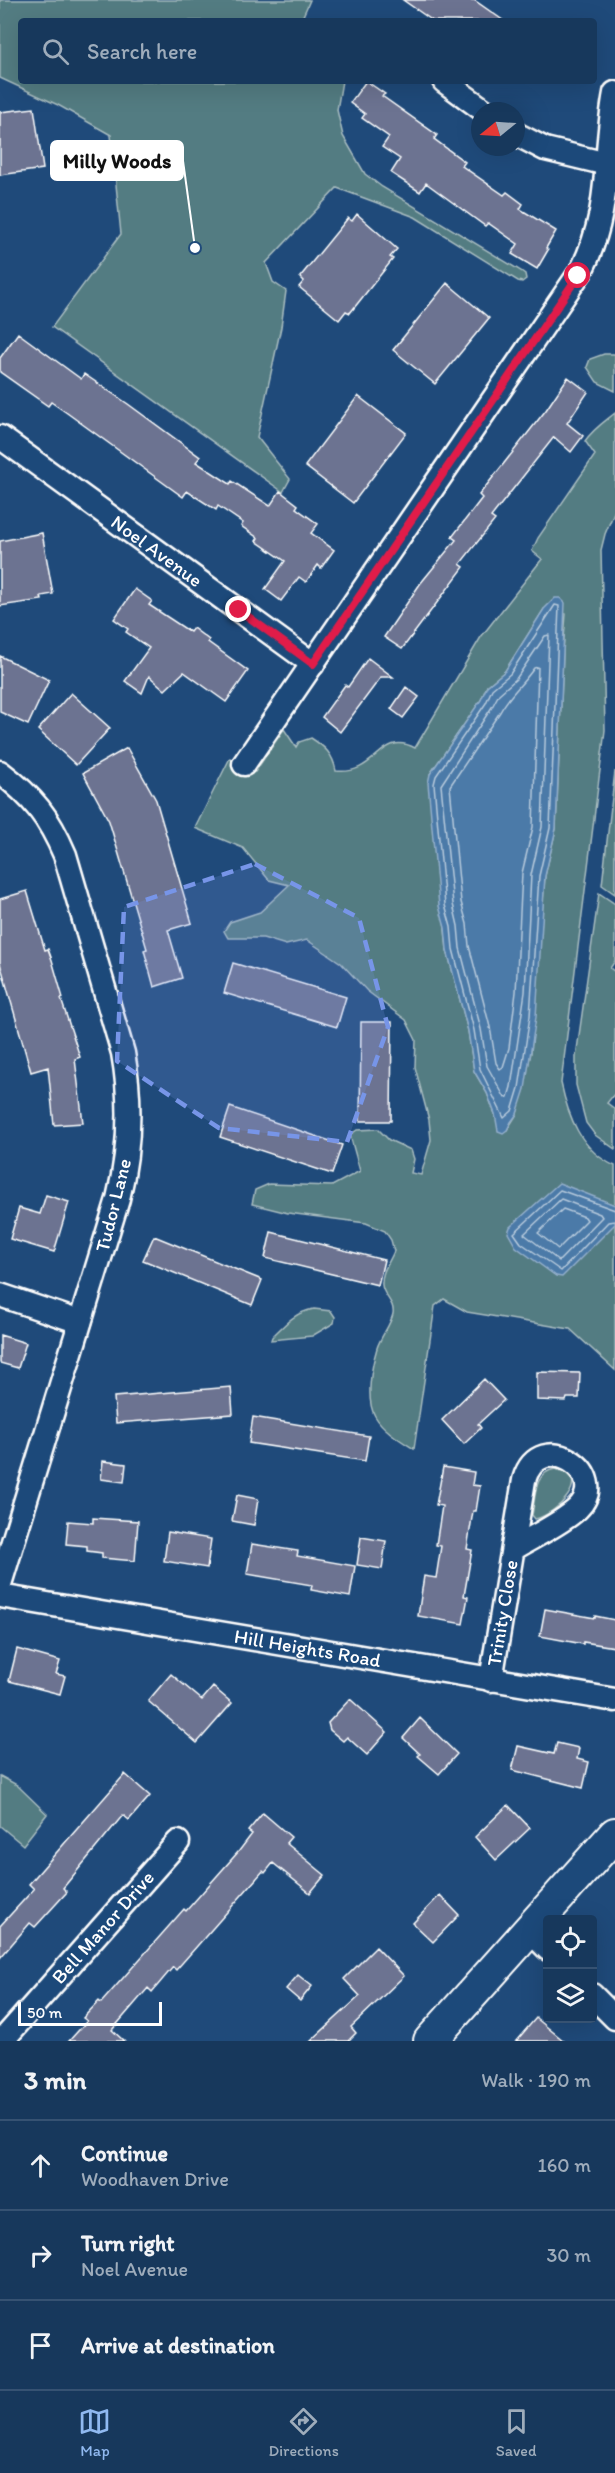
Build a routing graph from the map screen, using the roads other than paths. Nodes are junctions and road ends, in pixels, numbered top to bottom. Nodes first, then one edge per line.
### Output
1 (448, 84) edge
2 (615, 93) edge
3 (473, 102) edge
4 (525, 139) edge
5 (607, 164) junction
6 (0, 437) edge
7 (313, 664) junction
8 (244, 764) dead end
9 (0, 772) edge
10 (0, 1295) edge
11 (80, 1322) junction
12 (513, 1549) dead end
13 (0, 1584) edge
14 (0, 1596) edge
15 (491, 1680) junction
16 (615, 1700) edge
17 (615, 1834) edge
18 (178, 1842) dead end
19 (538, 1939) edge
20 (597, 2000) edge
21 (615, 2018) edge
22 (2, 2041) edge
23 (430, 2041) edge

1 - 3 street
2 - 5 street
4 - 5 street
5 - 7 street
6 - 7 street, Noel Avenue
7 - 8 street
9 - 11 street, Tudor Lane
10 - 11 street
11 - 13 street, Tudor Lane
12 - 15 street, Trinity Close
14 - 15 street, Hill Heights Road
15 - 16 street, Hill Heights Road
17 - 19 street
18 - 22 street, Bell Manor Drive
19 - 23 street
20 - 21 street

